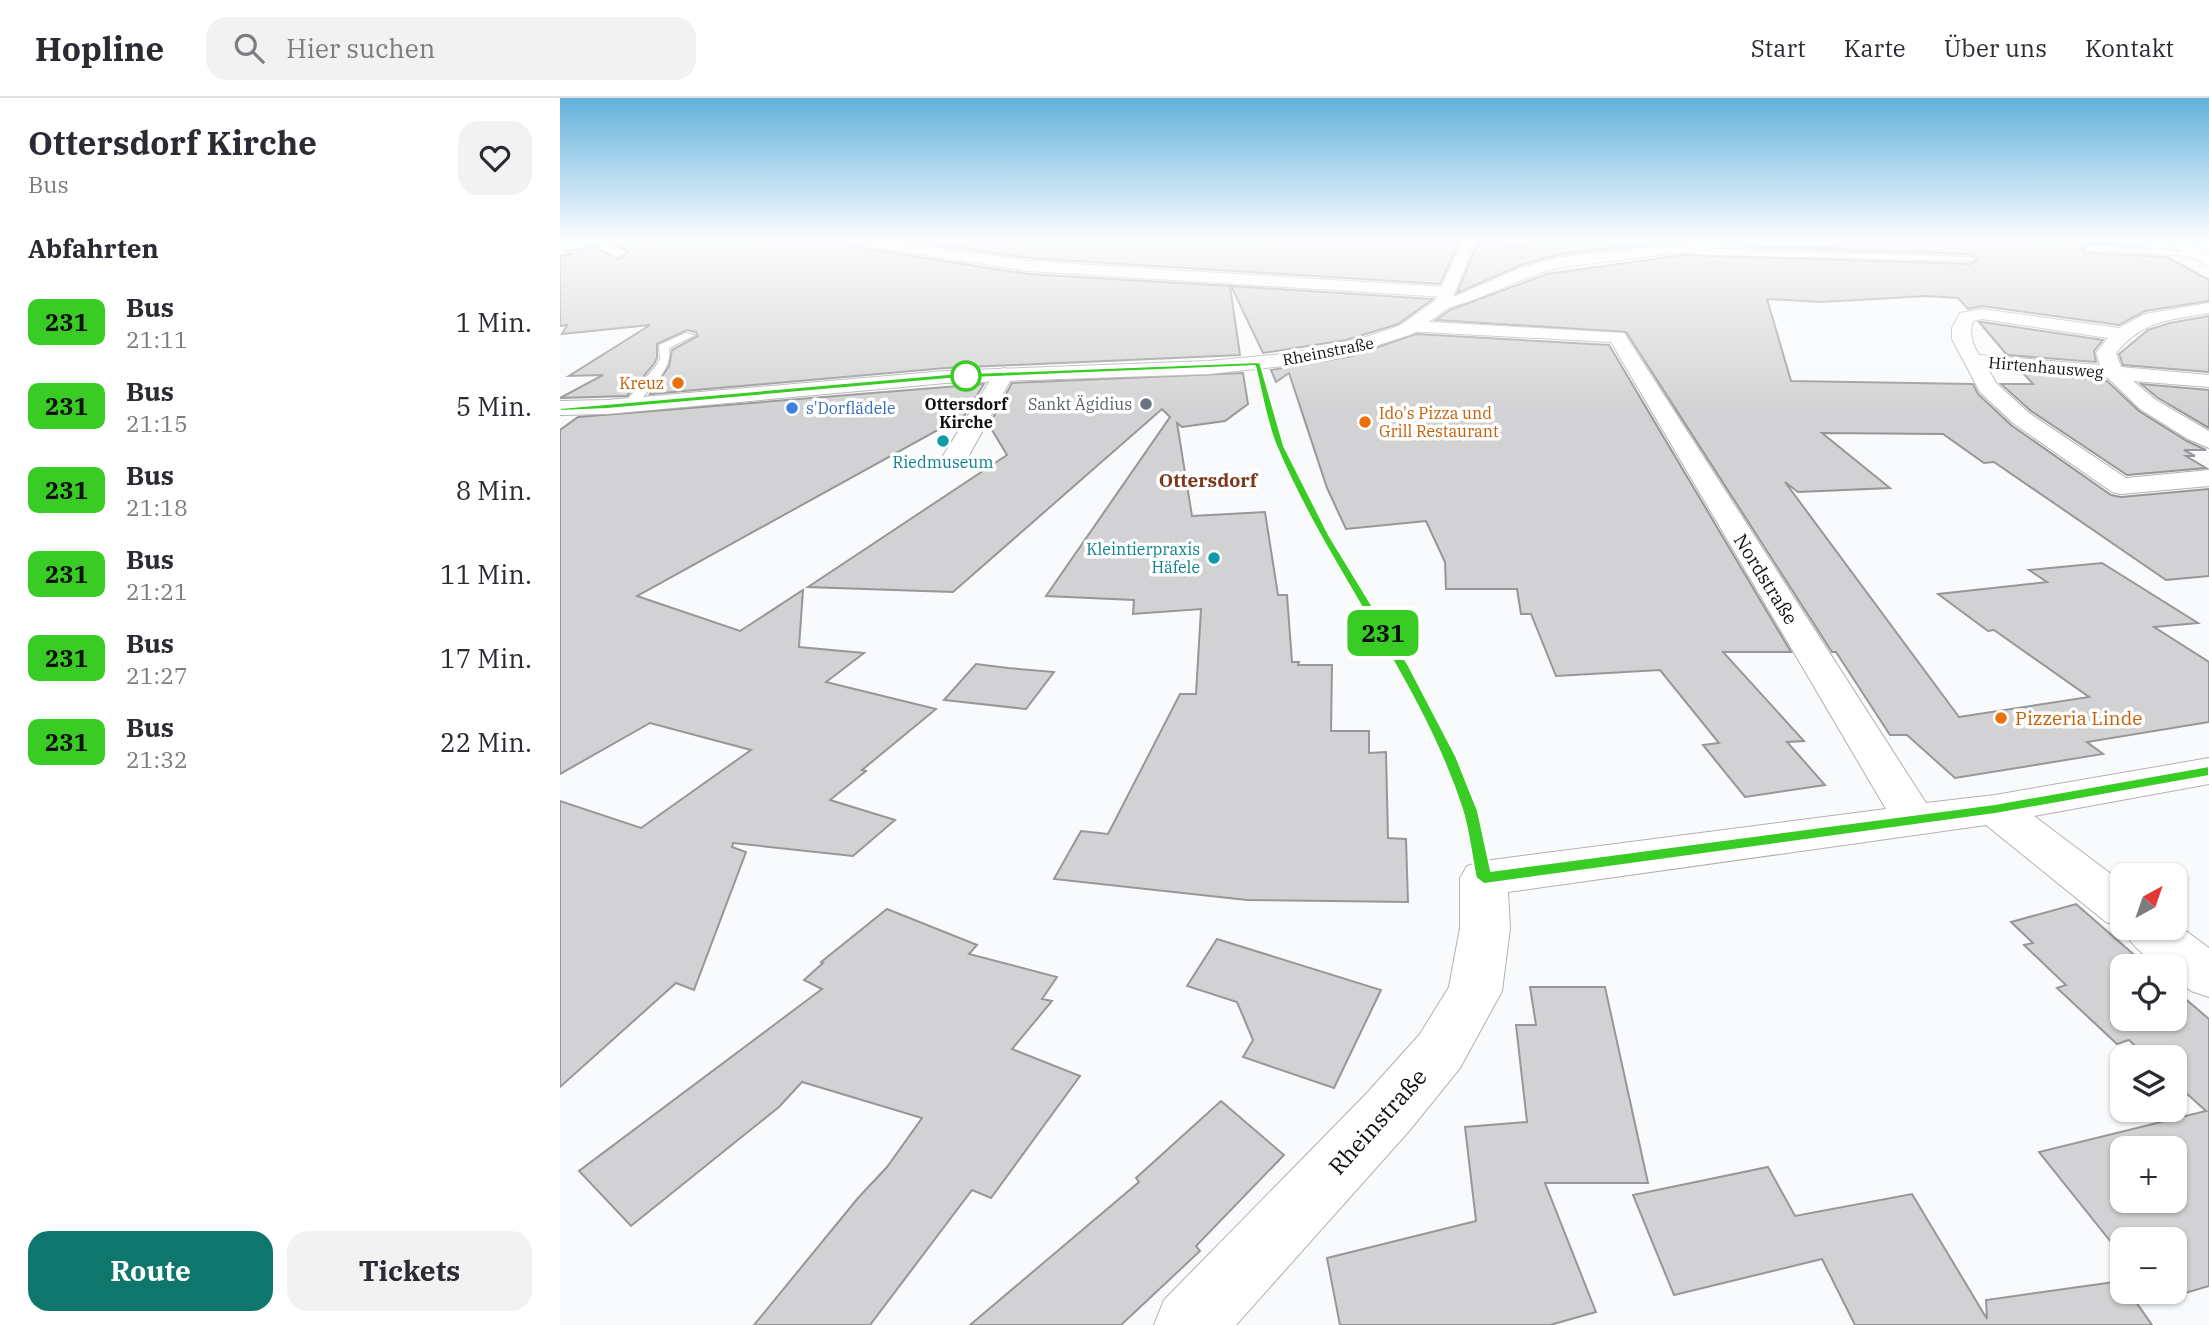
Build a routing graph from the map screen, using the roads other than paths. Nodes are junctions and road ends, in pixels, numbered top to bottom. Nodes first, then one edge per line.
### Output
1 (1445, 296) edge
2 (2209, 308) edge
3 (1412, 327) junction
4 (2120, 334) junction
5 (690, 335) dead end
6 (1972, 360) junction
7 (2114, 373) junction
8 (1004, 374) junction
9 (2209, 381) edge
10 (629, 405) junction
11 (560, 408) edge
12 (2209, 441) edge
13 (954, 459) dead end
14 (2209, 478) edge
15 (2209, 771) edge
16 (1995, 809) junction
17 (1915, 821) junction
18 (2110, 899) edge
19 (2162, 940) edge
20 (2209, 976) edge
21 (1189, 1325) edge

1 - 3 street, Rheinstraße
2 - 4 street
3 - 8 street, Rheinstraße
3 - 17 street, Nordstraße
4 - 6 street, Hirtenhausweg
4 - 7 street
5 - 10 lane
6 - 7 street, Hirtenhausweg
6 - 14 street
7 - 9 street, Hirtenhausweg
7 - 12 street
8 - 10 street, Rheinstraße
8 - 13 street
10 - 11 street, Rheinstraße
15 - 16 street
16 - 17 street
16 - 18 street
17 - 21 street, Rheinstraße
19 - 20 street

